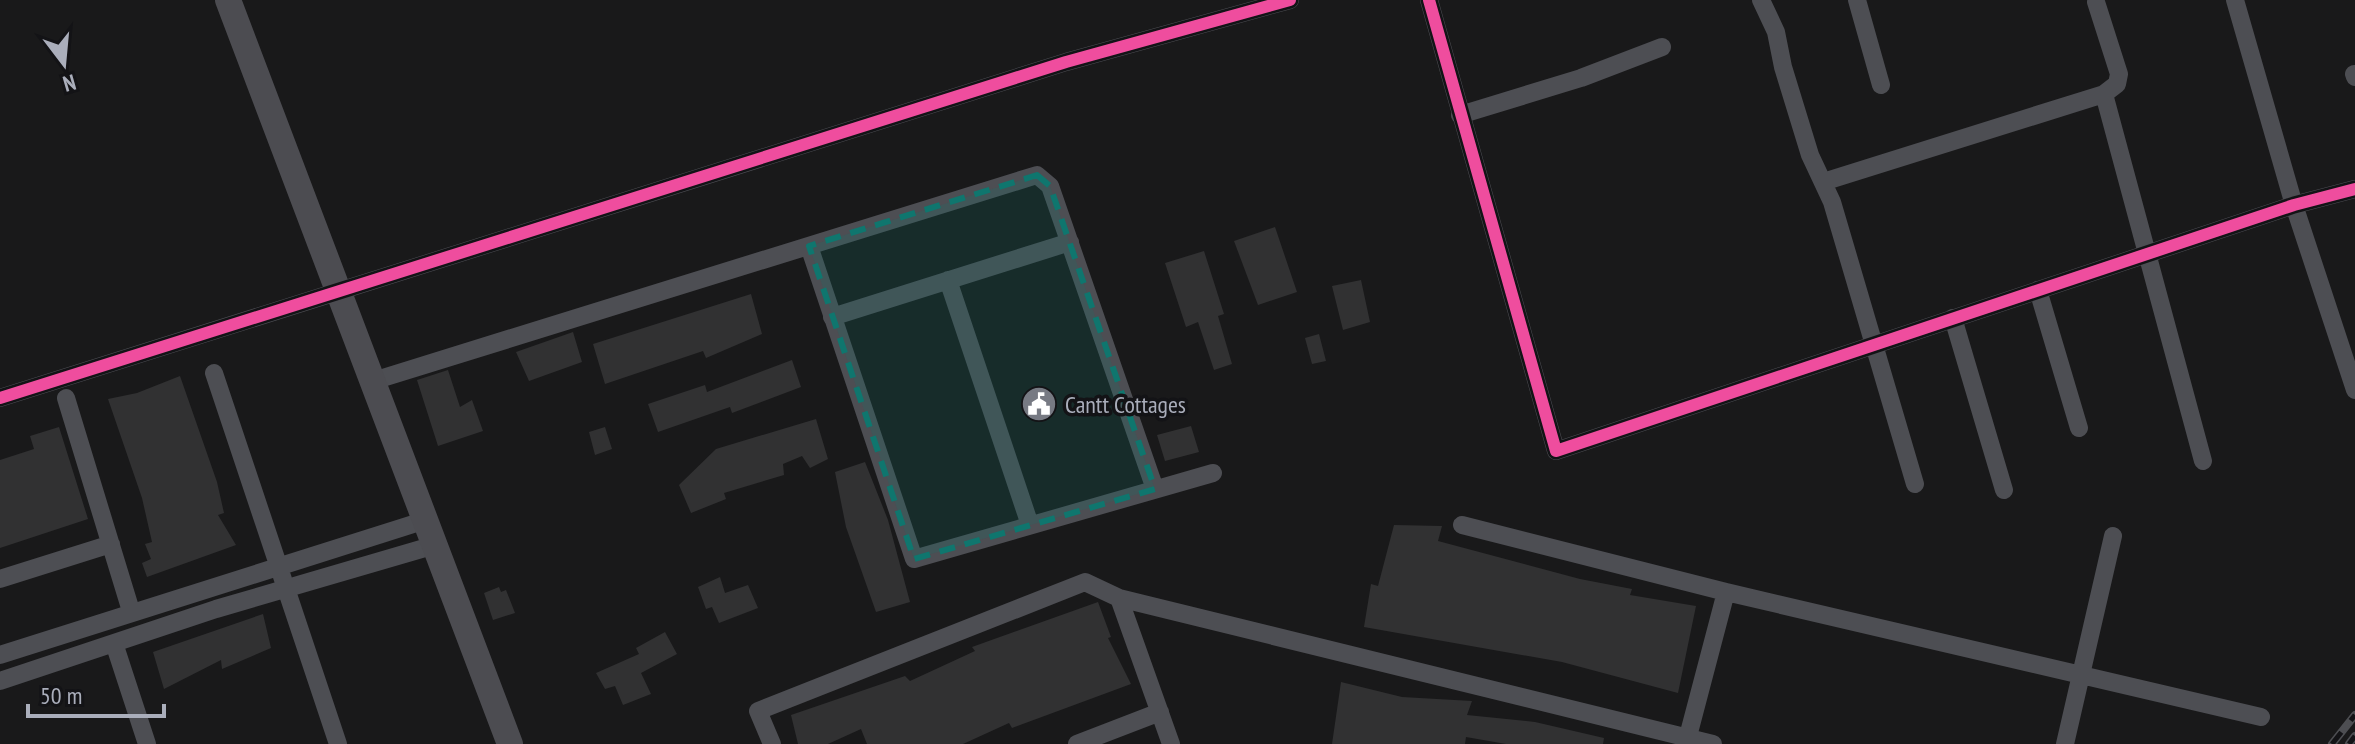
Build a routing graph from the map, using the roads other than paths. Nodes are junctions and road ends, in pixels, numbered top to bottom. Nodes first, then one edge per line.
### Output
1 (228, 0) edge
2 (1290, 0) edge
3 (1429, 0) edge
4 (1761, 0) edge
5 (1857, 0) edge
6 (2235, 0) edge
7 (2096, 2) edge
8 (1662, 47) dead end
9 (1881, 85) dead end
10 (2104, 94) junction
11 (1460, 115) junction
12 (1823, 182) junction
13 (2355, 189) edge
14 (2294, 205) junction
15 (1070, 242) junction
16 (809, 246) junction
17 (2149, 253) junction
18 (948, 280) junction
19 (339, 289) junction
20 (2038, 290) junction
21 (832, 317) junction
22 (1953, 318) junction
23 (1877, 344) junction
24 (214, 373) dead end
25 (373, 381) junction
26 (2355, 390) edge
27 (0, 398) edge
28 (66, 398) dead end
29 (2079, 428) dead end
30 (2203, 461) dead end
31 (1213, 473) dead end
32 (1915, 484) dead end
33 (1155, 489) junction
34 (2004, 490) dead end
35 (426, 520) junction
36 (1030, 525) junction
37 (1462, 525) dead end
38 (2113, 536) dead end
39 (111, 544) junction
40 (435, 545) junction
41 (279, 565) junction
42 (0, 579) edge
43 (287, 589) junction
44 (1726, 592) junction
45 (1119, 598) junction
46 (131, 611) junction
47 (114, 643) junction
48 (0, 655) edge
49 (2081, 675) junction
50 (0, 681) edge
51 (1160, 712) junction
52 (2261, 717) dead end
53 (1687, 741) edge
54 (147, 744) edge
55 (338, 744) edge
56 (510, 744) edge
57 (772, 744) edge
58 (1077, 744) edge
59 (1171, 744) edge
60 (1713, 744) edge
61 (2065, 744) edge

1 - 19 main road
2 - 19 street
3 - 11 street
4 - 12 street
5 - 9 street
6 - 14 street
7 - 10 street
8 - 11 street
10 - 12 street
10 - 17 street
11 - 23 street
12 - 23 street
13 - 14 street
14 - 17 street
14 - 26 street
15 - 16 street
15 - 18 street
15 - 33 street
16 - 21 street
16 - 25 street
17 - 20 street
17 - 30 street
18 - 21 street
18 - 36 street
19 - 25 main road
19 - 27 street
20 - 22 street
20 - 29 street
21 - 36 street
22 - 23 street
22 - 34 street
23 - 32 street
24 - 41 street
25 - 35 main road
28 - 39 street
31 - 33 street
33 - 36 street
35 - 40 main road
35 - 41 street
37 - 44 street
38 - 49 street
39 - 42 street
39 - 46 street
40 - 43 street
40 - 56 main road
41 - 43 street
41 - 46 street
43 - 47 street
43 - 55 street
44 - 49 street
44 - 53 street
45 - 51 street
45 - 53 street
45 - 57 street
46 - 48 street
47 - 50 street
47 - 54 street
49 - 52 street
49 - 61 street
51 - 58 street
51 - 59 street
53 - 60 street

